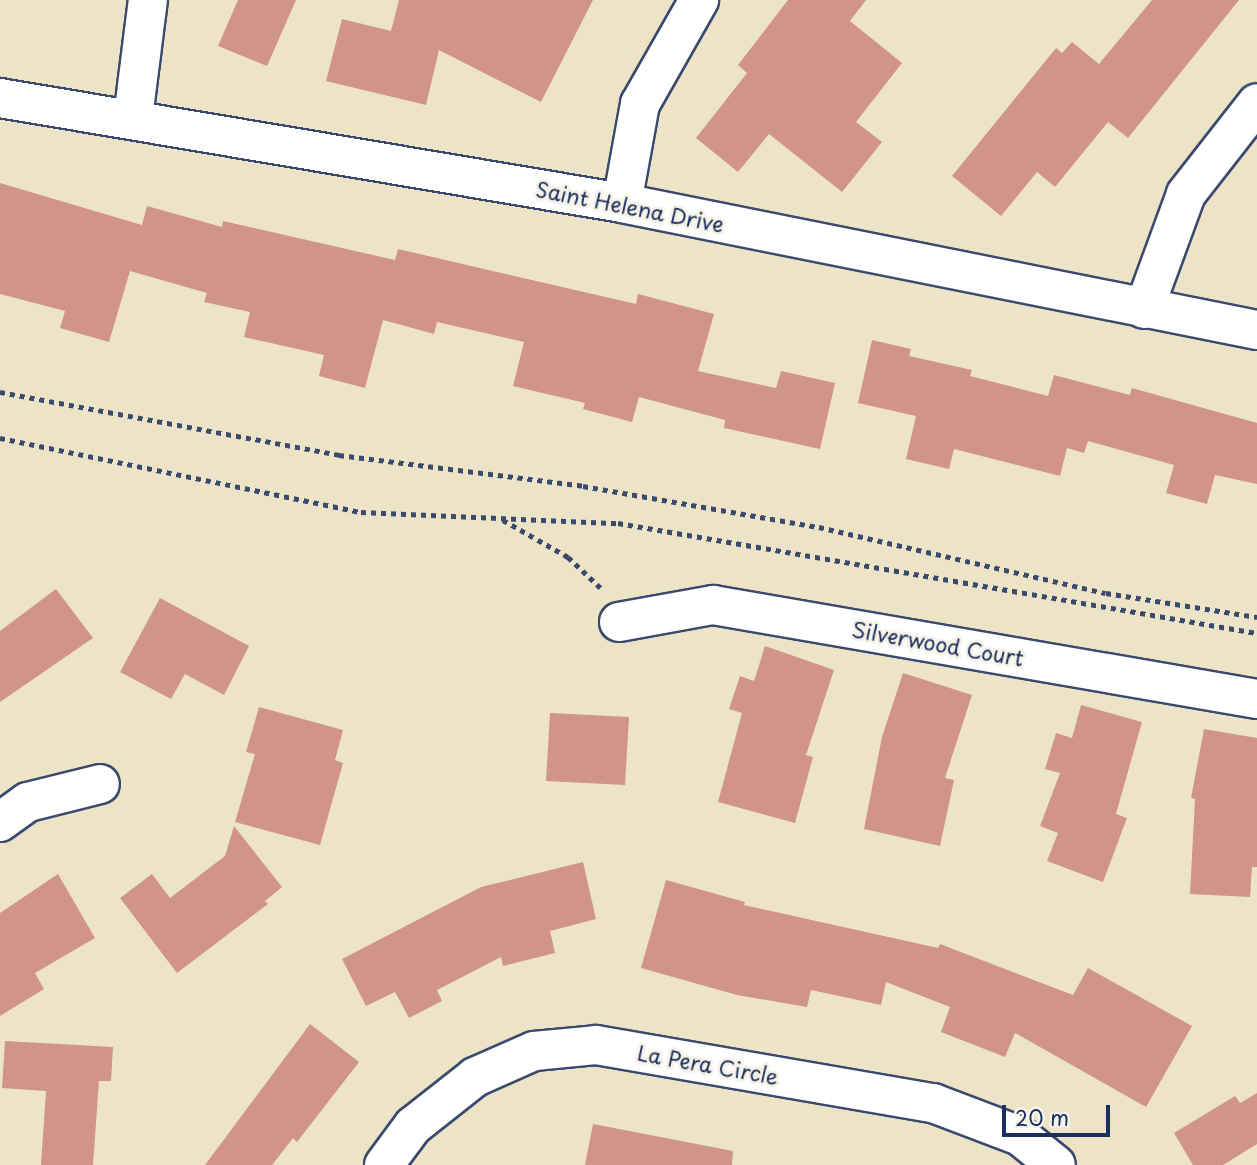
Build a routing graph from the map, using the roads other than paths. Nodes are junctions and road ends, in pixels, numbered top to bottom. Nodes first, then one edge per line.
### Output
1 (148, 0) edge
2 (699, 0) edge
3 (0, 98) edge
4 (1257, 103) edge
5 (133, 118) junction
6 (622, 203) junction
7 (1144, 309) junction
8 (1257, 330) edge
9 (619, 622) road end
10 (1257, 699) edge
11 (100, 783) dead end
12 (0, 822) edge
13 (384, 1165) edge
14 (1056, 1165) edge

1 - 5 street
2 - 6 street
3 - 5 street, Saint Helena Drive
4 - 7 street
5 - 6 street, Saint Helena Drive
6 - 7 street, Saint Helena Drive
7 - 8 street, Saint Helena Drive
9 - 10 street, Silverwood Court
11 - 12 street
13 - 14 street, La Pera Circle

